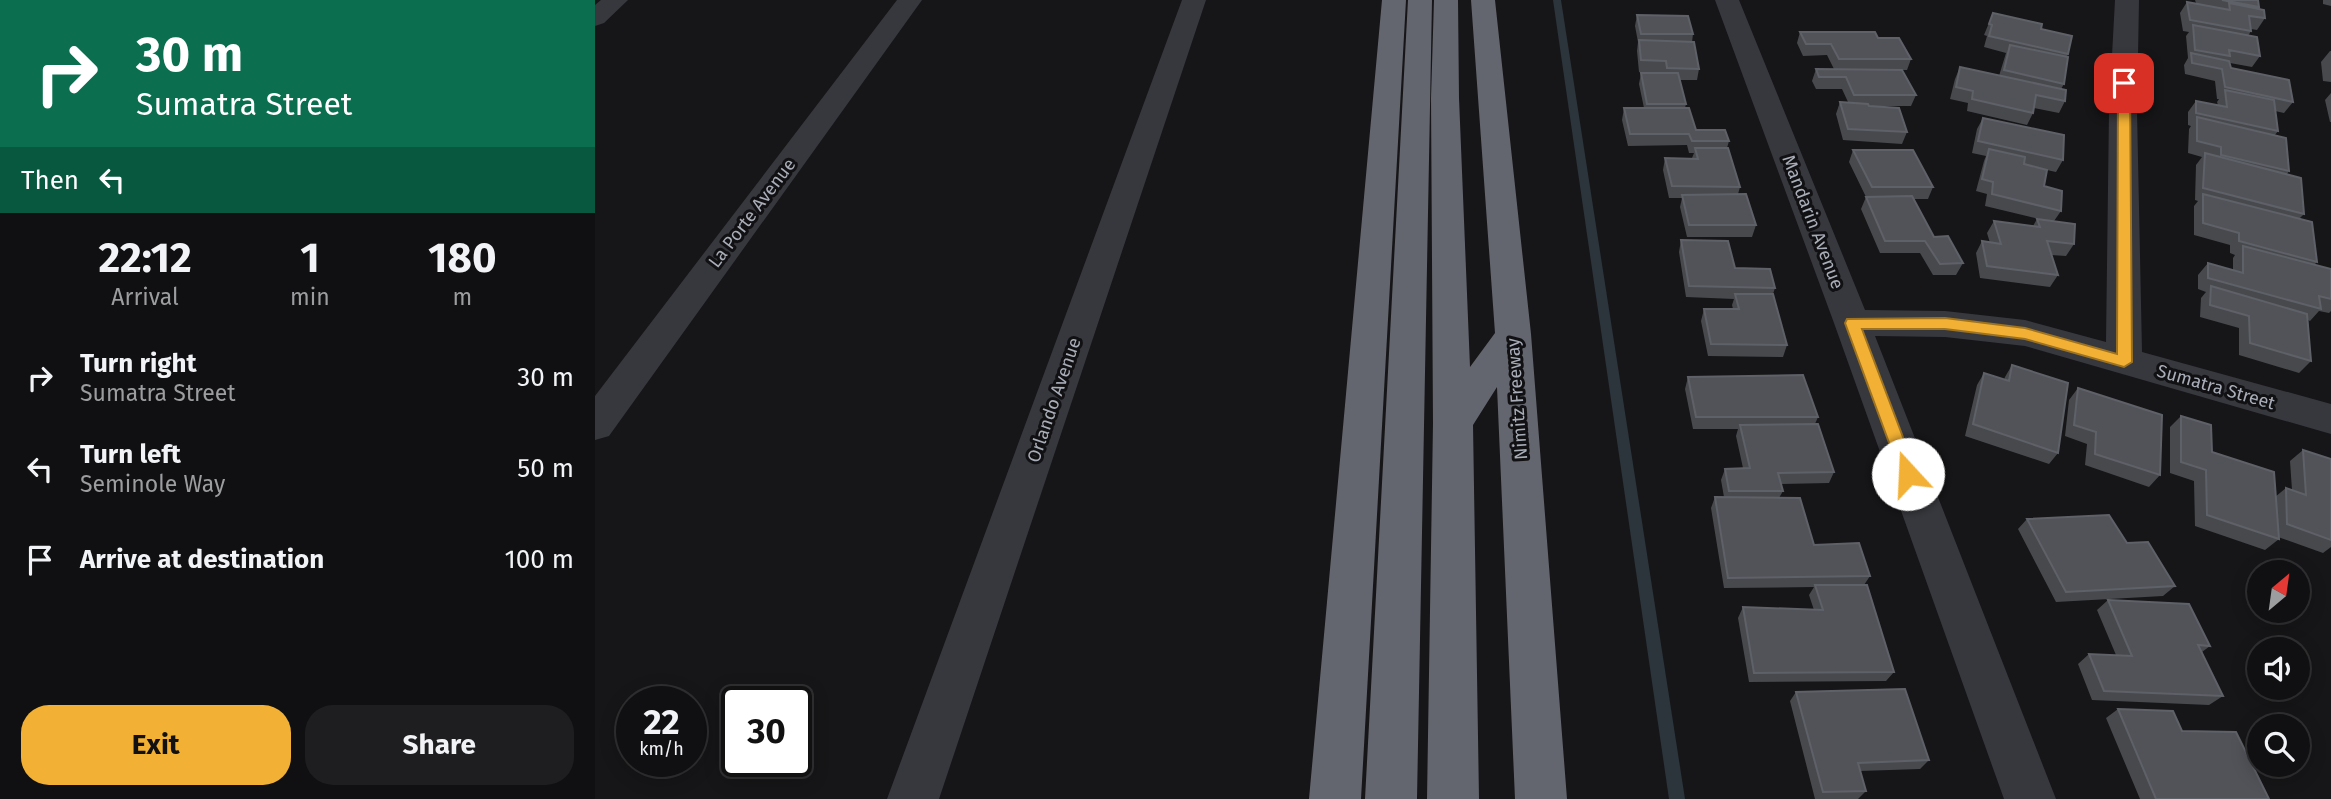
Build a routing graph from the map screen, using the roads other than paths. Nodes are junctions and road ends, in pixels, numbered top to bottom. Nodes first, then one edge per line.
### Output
1 (616, 0) edge
2 (910, 0) edge
3 (1194, 0) edge
4 (1394, 0) edge
5 (1420, 0) edge
6 (1446, 0) edge
7 (1727, 0) edge
8 (2127, 0) edge
9 (1484, 3) edge
10 (595, 18) edge
11 (1852, 323) junction
12 (1513, 334) junction
13 (2124, 362) junction
14 (2331, 419) edge
15 (1453, 423) junction
16 (595, 425) edge
17 (913, 799) edge
18 (1335, 799) edge
19 (1391, 799) edge
20 (1454, 799) edge
21 (1541, 799) edge
22 (2030, 799) edge

1 - 10 street
2 - 16 street, La Porte Avenue
3 - 17 street, Orlando Avenue
4 - 18 highway
5 - 19 highway
6 - 15 highway
7 - 11 street, Mandarin Avenue
8 - 13 street
9 - 12 highway, Nimitz Freeway
11 - 13 street, Sumatra Street
11 - 22 street, Mandarin Avenue
12 - 15 highway
12 - 21 highway, Nimitz Freeway
13 - 14 street, Sumatra Street
15 - 20 highway

